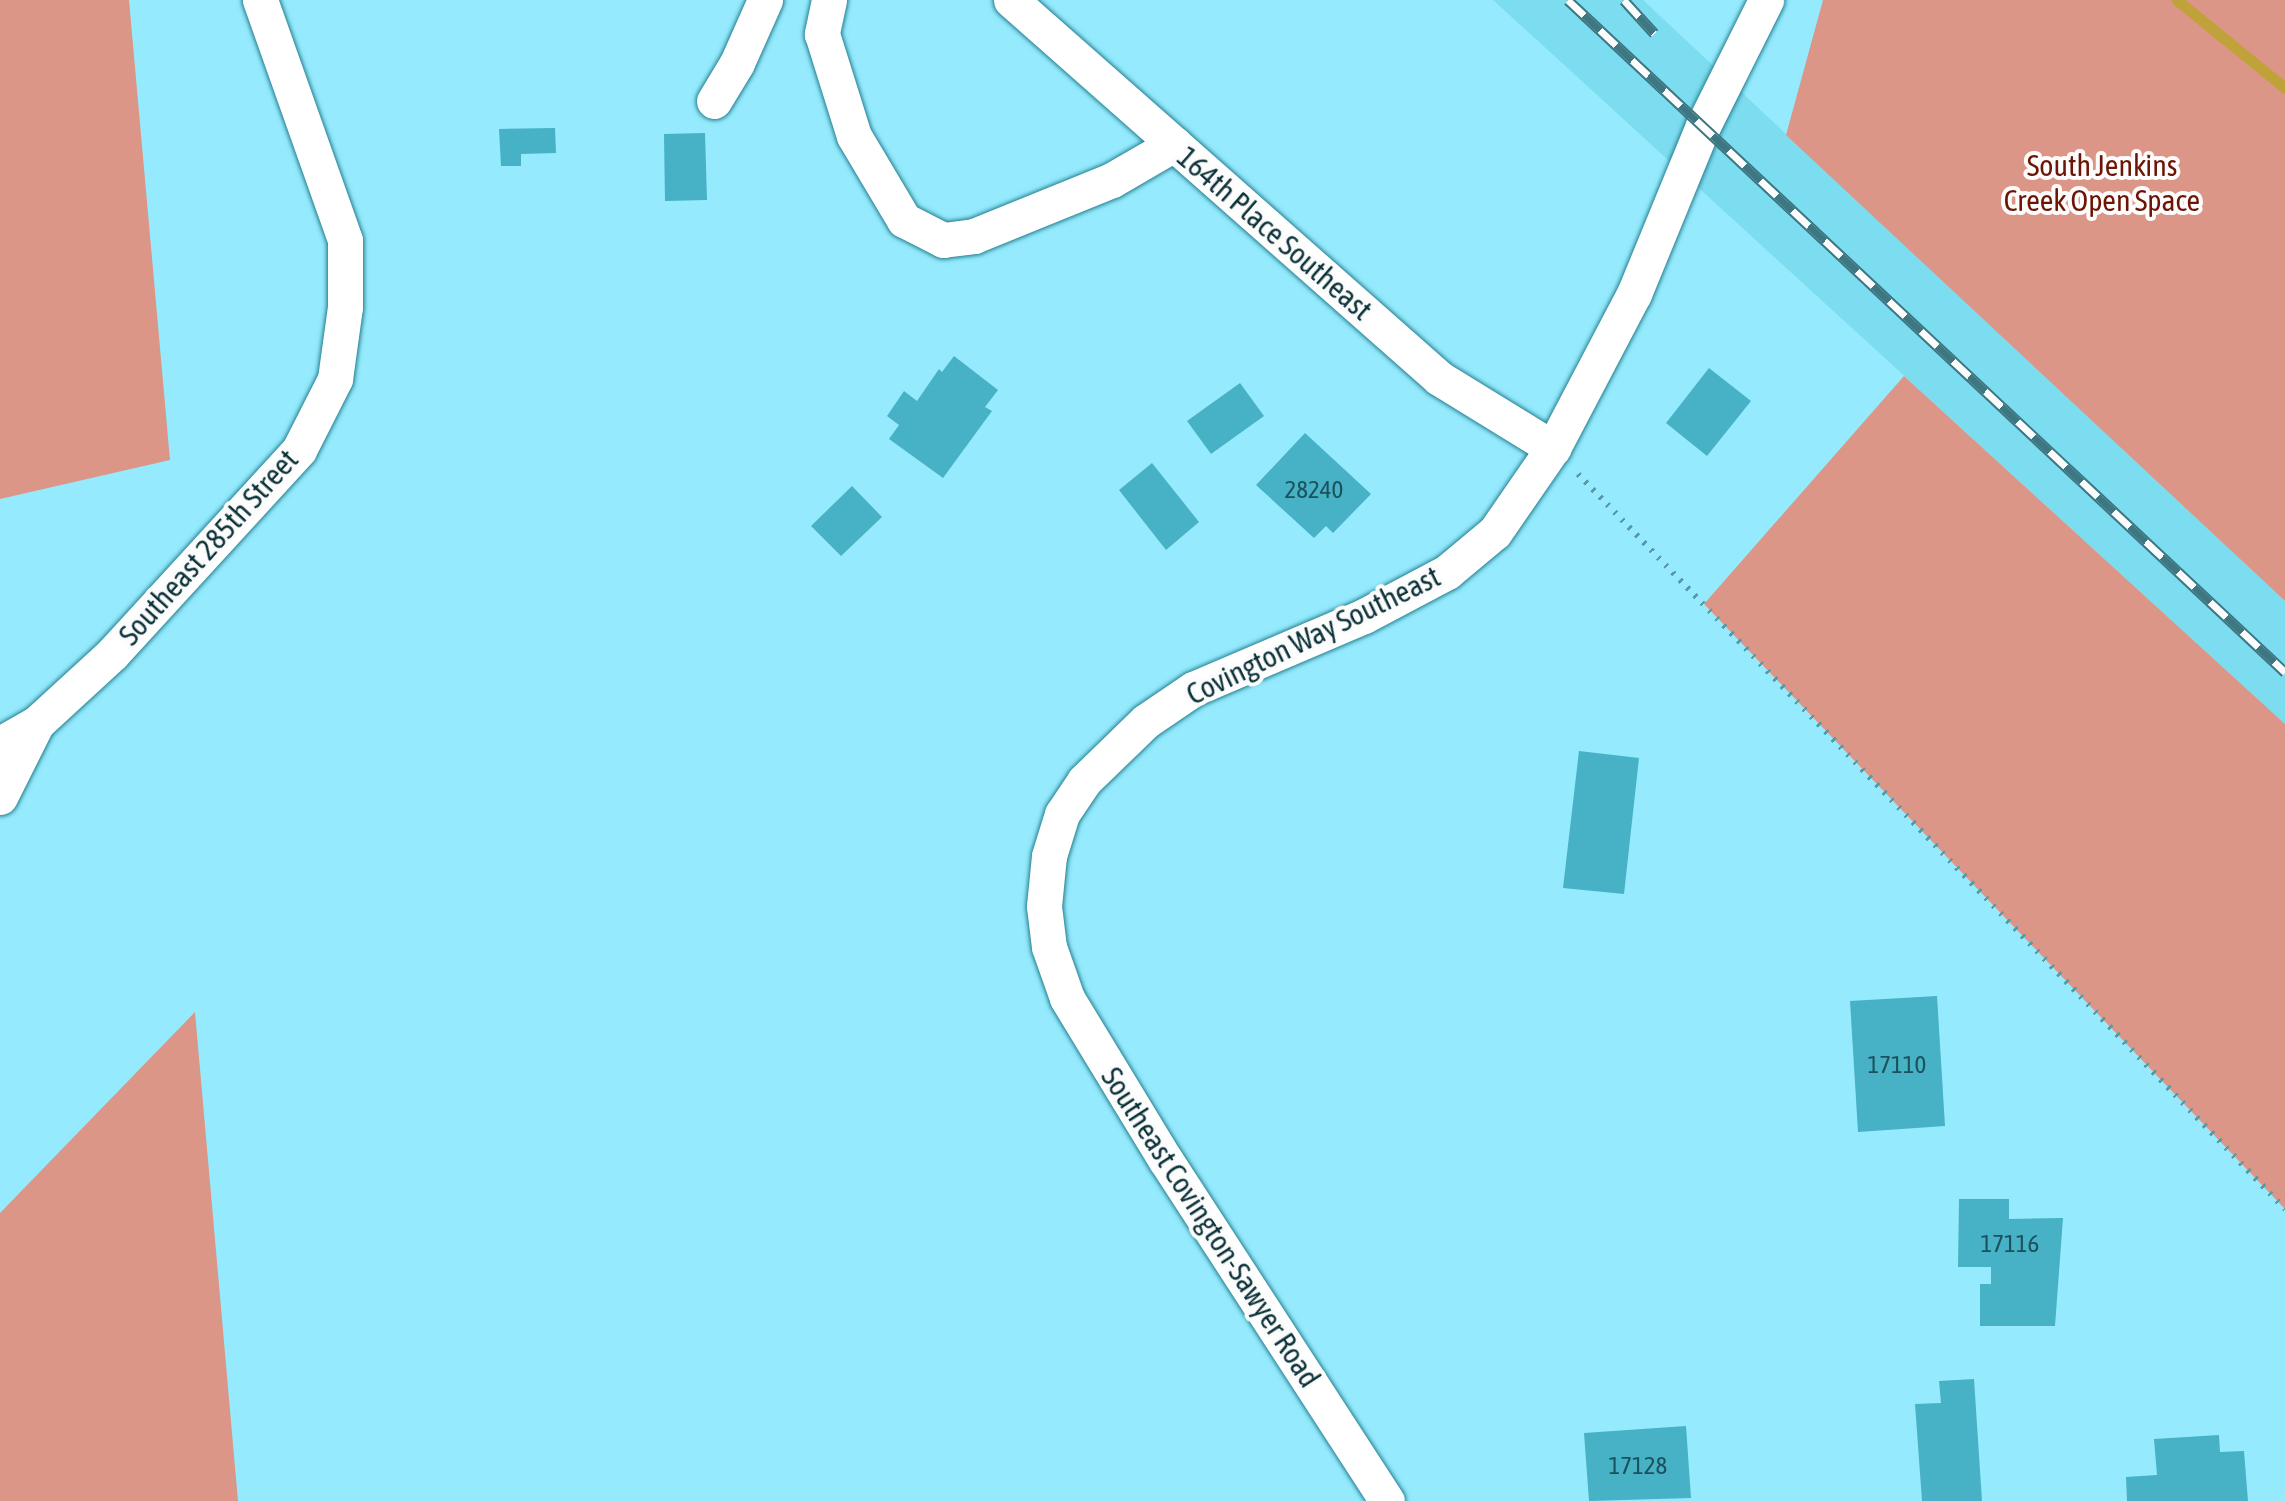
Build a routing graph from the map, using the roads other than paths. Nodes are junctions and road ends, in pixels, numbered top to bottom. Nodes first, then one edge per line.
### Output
1 (260, 0) edge
2 (765, 0) edge
3 (829, 0) edge
4 (1011, 0) edge
5 (1766, 0) edge
6 (714, 101) dead end
7 (1174, 144) junction
8 (1553, 448) junction
9 (37, 723) junction
10 (0, 744) edge
11 (0, 797) edge
12 (1049, 946) joint
13 (1387, 1501) edge

1 - 9 street, Southeast 285th Street
2 - 6 street
3 - 7 street
4 - 7 street, 164th Place Southeast
5 - 8 street, Covington Way Southeast
7 - 8 street, 164th Place Southeast
8 - 12 street, Covington Way Southeast
9 - 10 street, Southeast 285th Street
9 - 11 street, Southeast 285th Street
12 - 13 street, Southeast Covington-Sawyer Road

